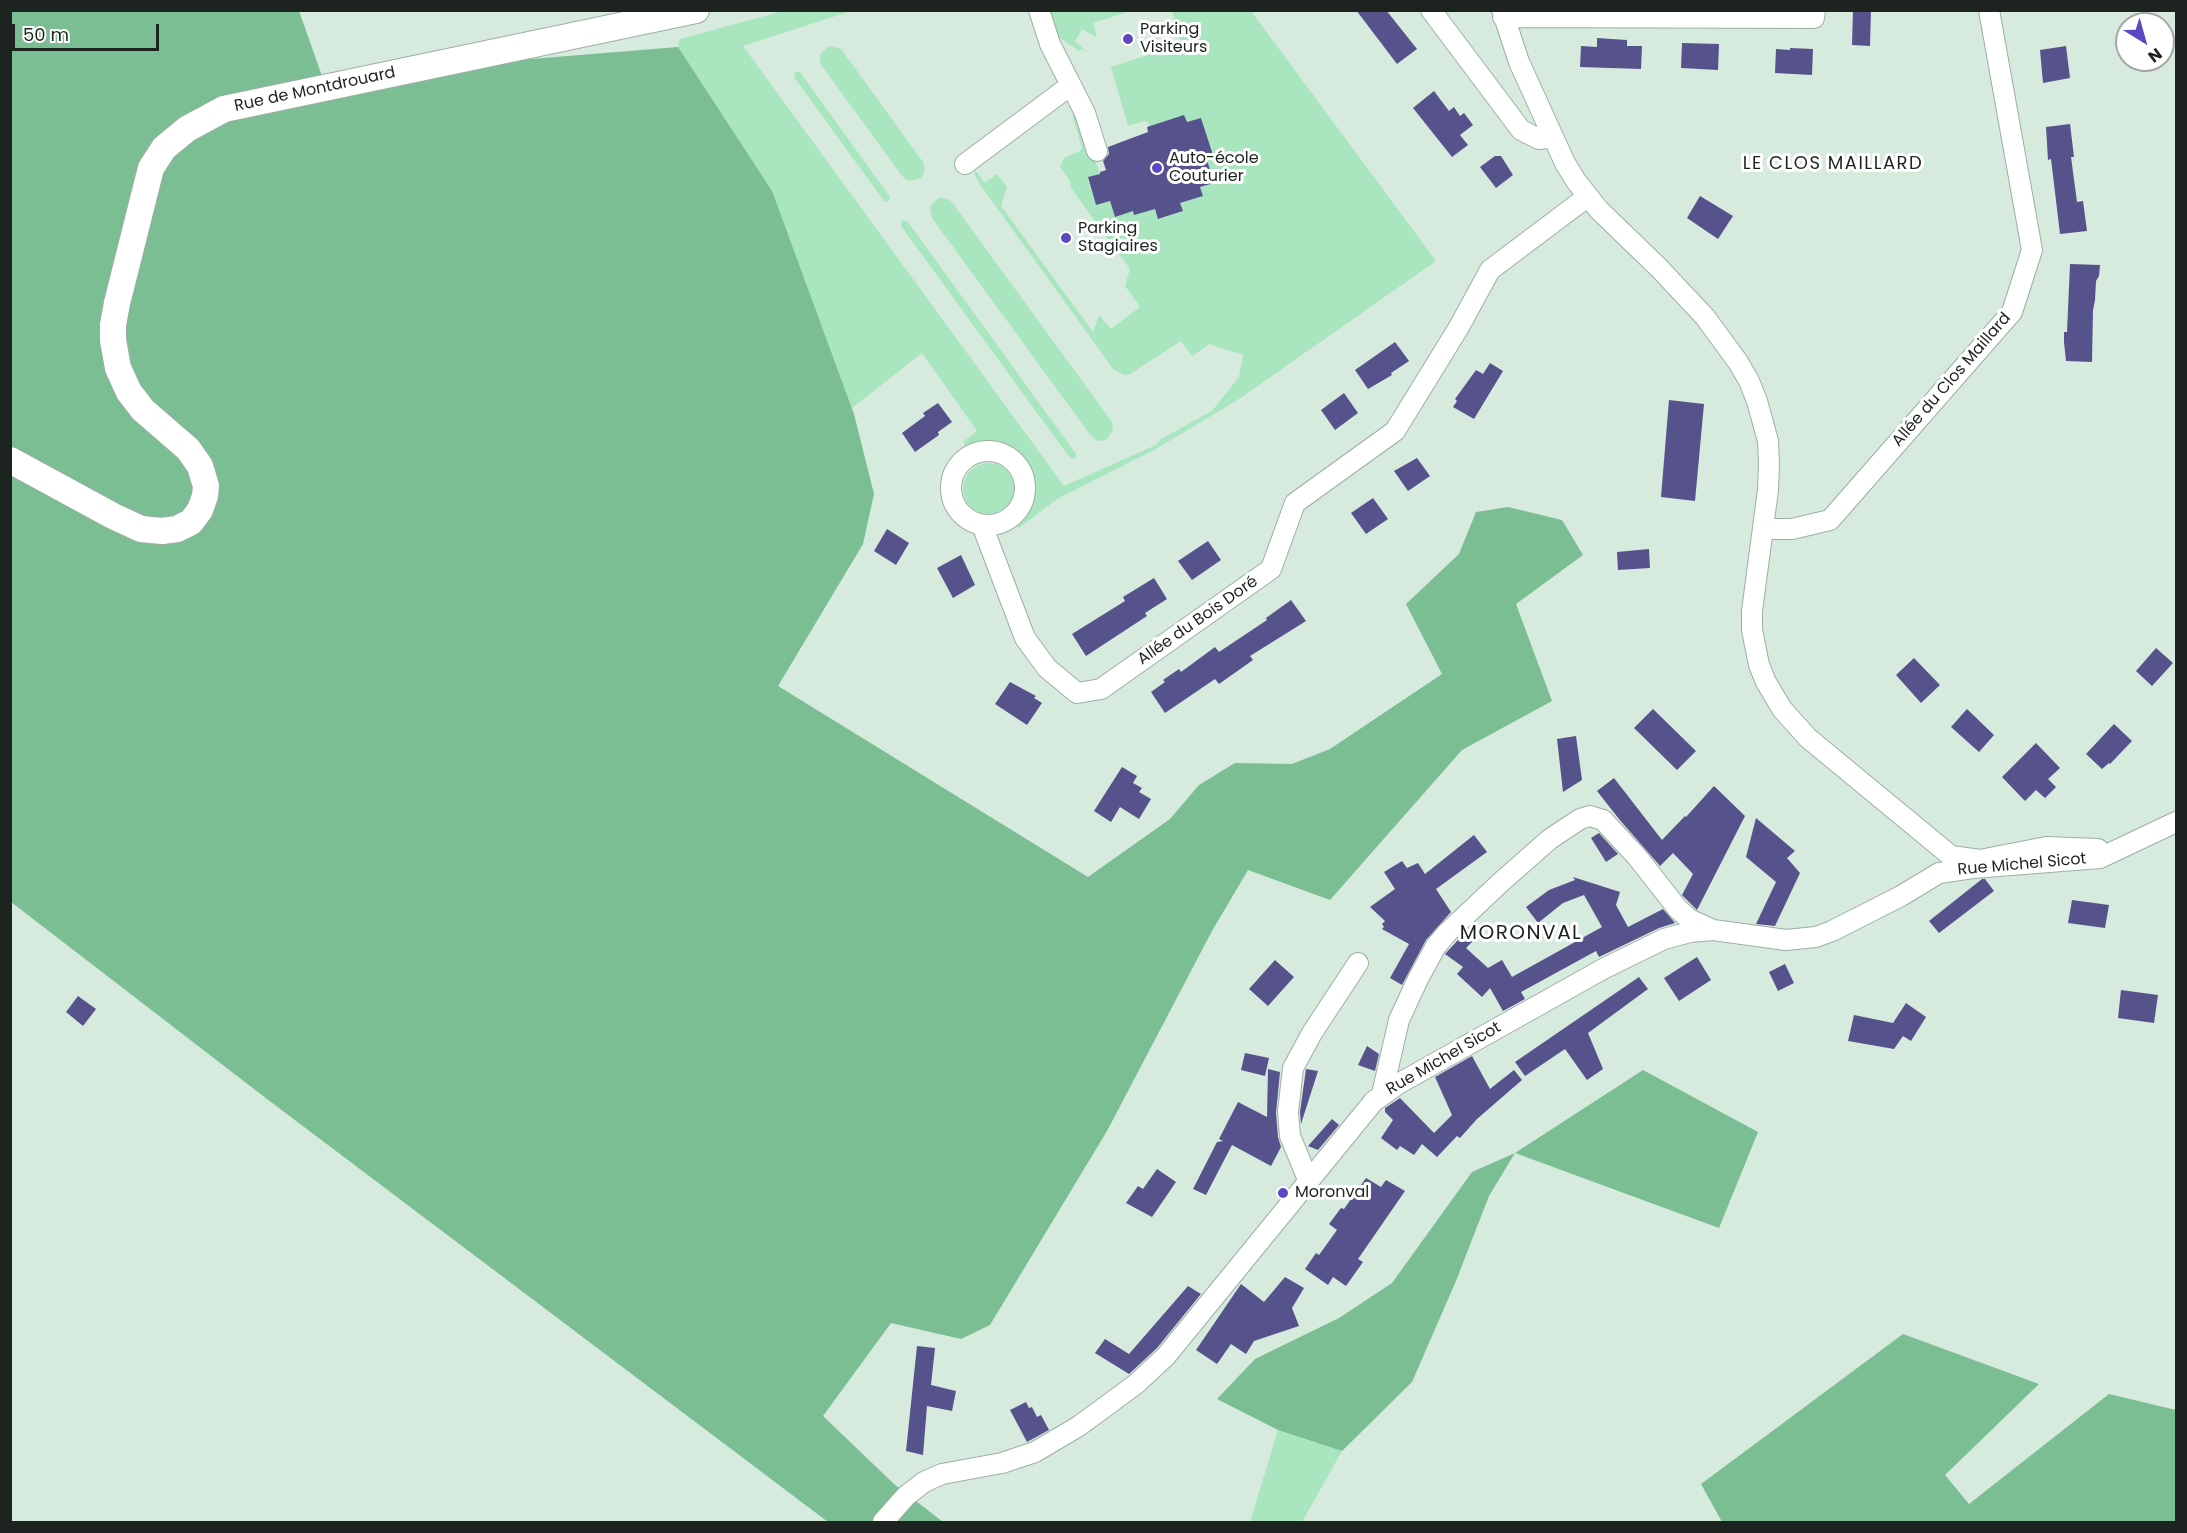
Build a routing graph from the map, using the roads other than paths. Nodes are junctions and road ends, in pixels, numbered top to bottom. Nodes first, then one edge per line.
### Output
1 (696, 10) edge
2 (1039, 10) edge
3 (1431, 10) edge
4 (1815, 10) edge
5 (1989, 10) edge
6 (1503, 14) edge
7 (1071, 85) junction
8 (1553, 137) junction
9 (1097, 151) dead end
10 (965, 164) dead end
11 (1587, 197) junction
12 (10, 460) edge
13 (982, 525) dead end
14 (1762, 529) junction
15 (2176, 822) edge
16 (1940, 862) junction
17 (1713, 930) junction
18 (1358, 963) dead end
19 (1382, 1094) junction
20 (1309, 1182) junction
21 (883, 1522) edge

1 - 12 main road, Rue de Montdrouard
2 - 7 street
3 - 8 street
4 - 6 street
5 - 14 street, Allée du Clos Maillard
6 - 8 street
7 - 9 street
7 - 10 street
8 - 11 street
11 - 13 street, Allée du Bois Doré
11 - 14 street
14 - 16 street
15 - 16 street, Rue Michel Sicot
16 - 17 street, Rue Michel Sicot
17 - 19 street, Rue Michel Sicot
17 - 19 street
18 - 20 street
19 - 20 street, Rue Michel Sicot
20 - 21 street, Rue Michel Sicot

